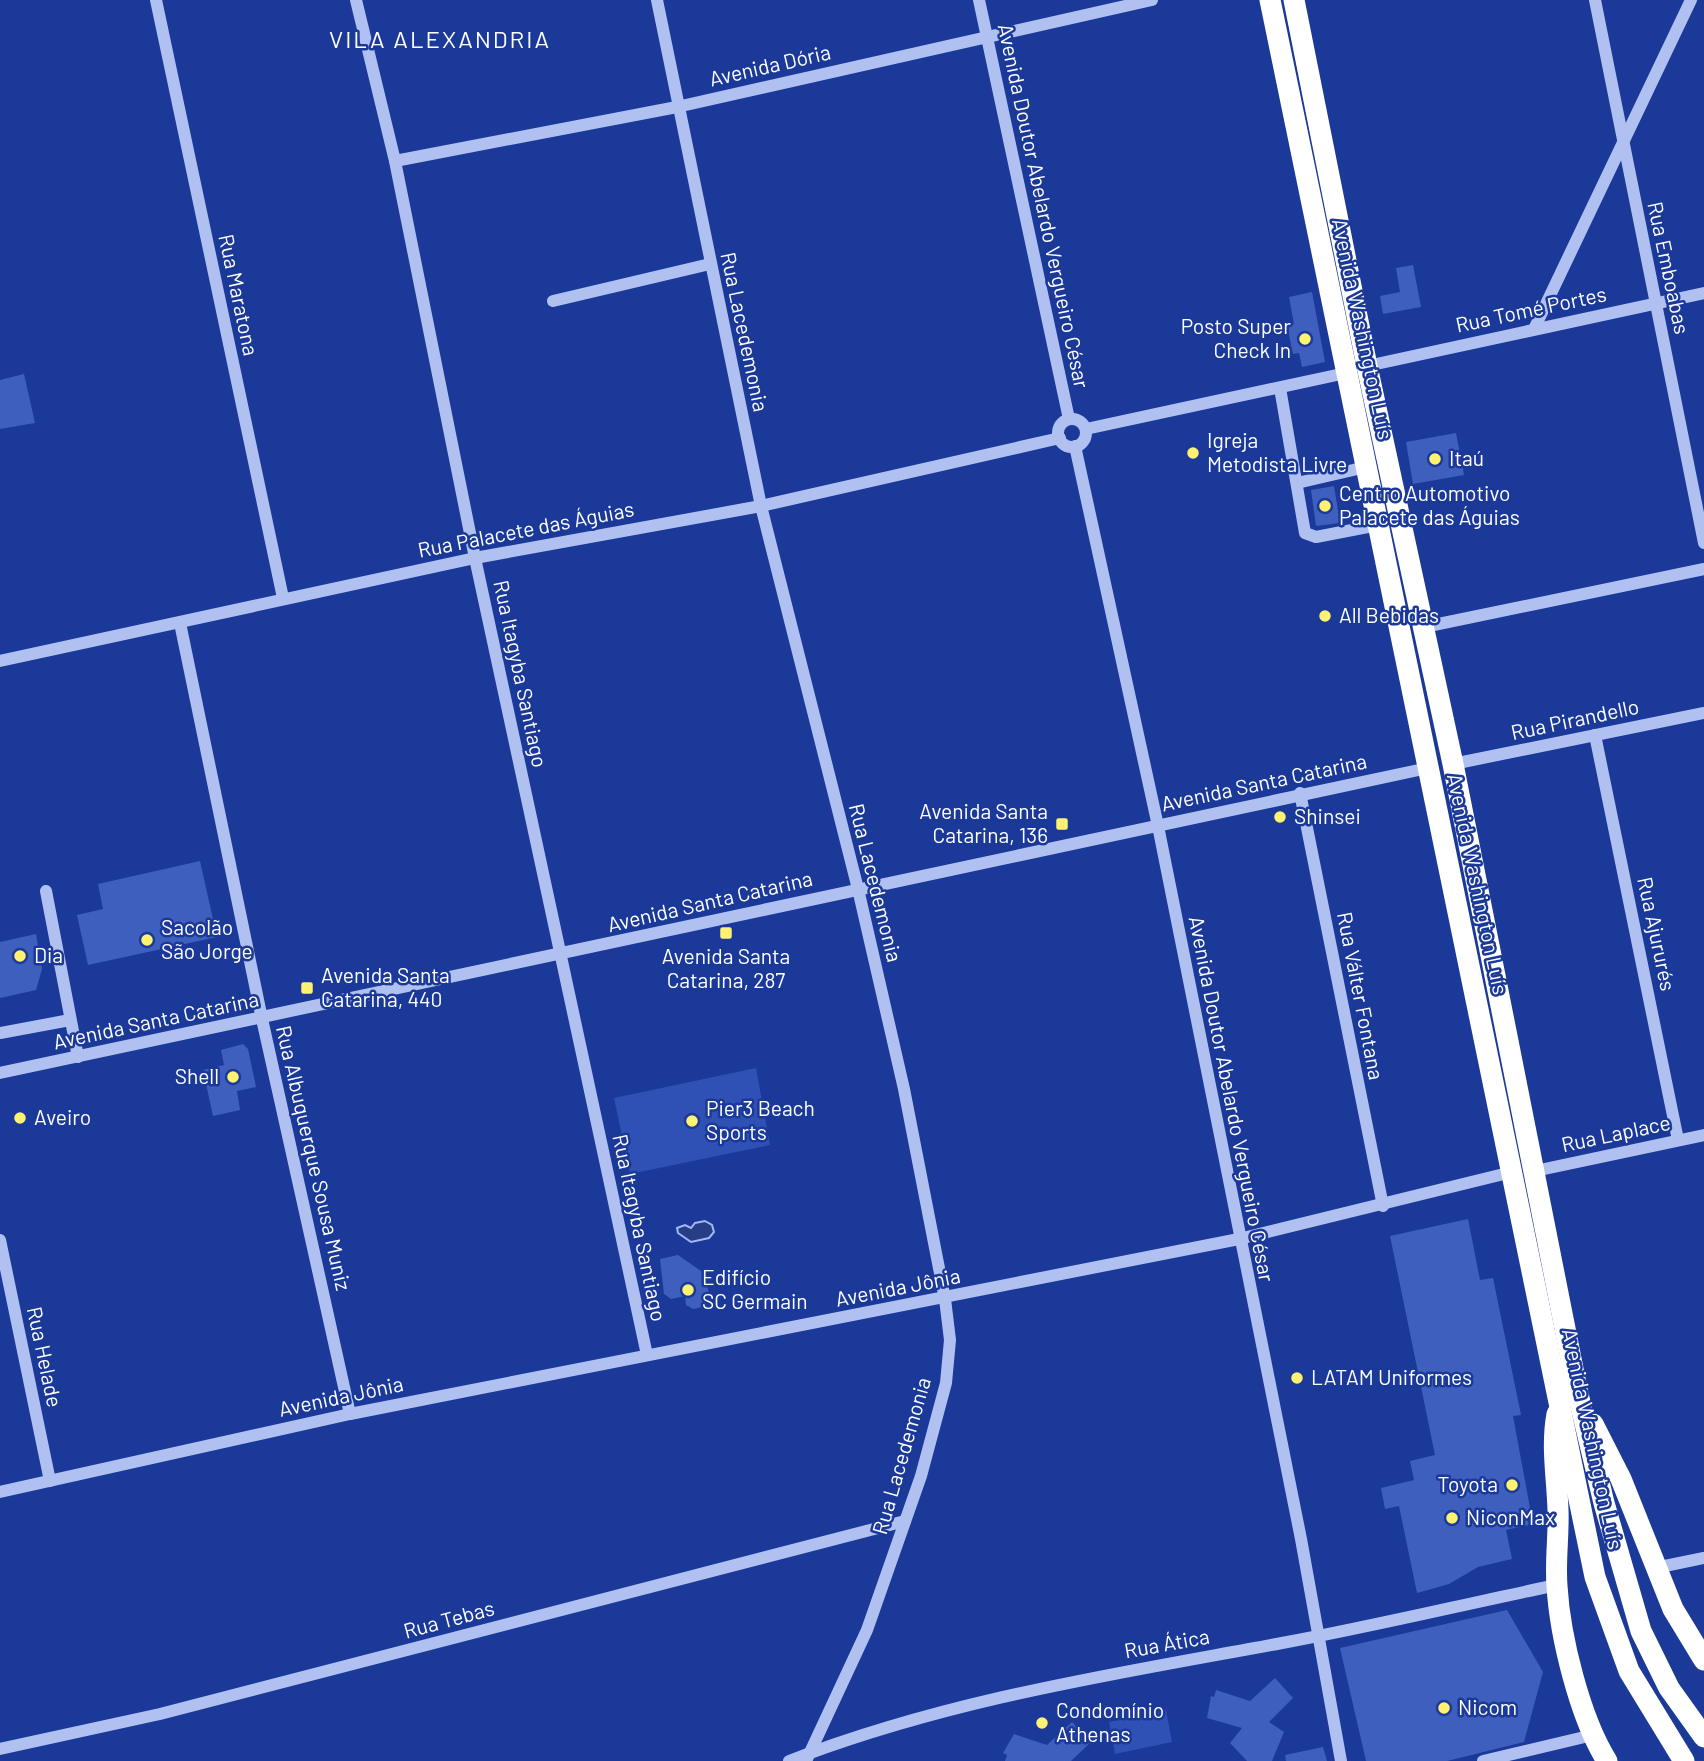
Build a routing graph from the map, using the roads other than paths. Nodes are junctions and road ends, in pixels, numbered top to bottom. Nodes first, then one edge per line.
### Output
1 (156, 0) edge
2 (356, 0) edge
3 (657, 0) edge
4 (979, 0) edge
5 (1152, 0) edge
6 (1270, 0) edge
7 (1294, 0) edge
8 (1595, 0) edge
9 (1691, 0) edge
10 (986, 37) junction
11 (677, 107) junction
12 (1623, 143) junction
13 (396, 161) junction
14 (710, 264) junction
15 (1704, 293) edge
16 (553, 301) dead end
17 (1656, 303) junction
18 (1535, 327) junction
19 (1367, 366) junction
20 (1346, 373) junction
21 (1280, 388) junction
22 (1069, 419) junction
23 (1086, 429) junction
24 (1060, 438) junction
25 (1075, 446) junction
26 (1366, 467) junction
27 (1297, 483) junction
28 (761, 506) junction
29 (1378, 526) junction
30 (1704, 543) edge
31 (475, 558) junction
32 (1704, 569) edge
33 (283, 598) junction
34 (180, 622) junction
35 (1424, 627) junction
36 (0, 660) edge
37 (1704, 713) edge
38 (1595, 735) junction
39 (1453, 764) junction
40 (1428, 768) junction
41 (1300, 793) junction
42 (1158, 826) junction
43 (858, 889) junction
44 (46, 891) dead end
45 (560, 956) junction
46 (262, 1018) junction
47 (70, 1020) junction
48 (0, 1033) edge
49 (78, 1057) junction
50 (0, 1073) edge
51 (1704, 1135) edge
52 (1678, 1140) junction
53 (1535, 1171) junction
54 (1513, 1172) junction
55 (1382, 1206) junction
56 (1239, 1239) junction
57 (0, 1240) edge
58 (945, 1299) junction
59 (647, 1355) junction
60 (1569, 1398) junction
61 (350, 1414) junction
62 (50, 1481) junction
63 (0, 1492) edge
64 (905, 1521) junction
65 (1704, 1558) edge
66 (1655, 1568) junction
67 (1557, 1585) junction
68 (1317, 1636) junction
69 (1704, 1660) edge
70 (1593, 1735) junction
71 (1704, 1737) edge
72 (0, 1749) edge
73 (808, 1757) edge
74 (789, 1761) edge
75 (1340, 1761) edge
76 (1483, 1761) edge
77 (1607, 1761) edge
78 (1684, 1761) edge

1 - 33 street, Rua Maratona
2 - 13 street, Rua Itagyba Santiago
3 - 11 street, Rua Lacedemonia
4 - 10 street, Avenida Doutor Abelardo Vergueiro César
5 - 10 street, Avenida Dória
6 - 20 highway, Avenida Washington Luís
7 - 19 highway, Avenida Washington Luís
8 - 12 street, Rua Emboabas
9 - 12 street
10 - 11 street, Avenida Dória
10 - 22 street, Avenida Doutor Abelardo Vergueiro César
11 - 13 street, Avenida Dória
11 - 14 street, Rua Lacedemonia
12 - 17 street, Rua Emboabas
12 - 18 street
13 - 31 street, Rua Itagyba Santiago
14 - 16 street
14 - 28 street, Rua Lacedemonia
15 - 17 street, Rua Tomé Portes
17 - 18 street, Rua Tomé Portes
17 - 30 street, Rua Emboabas
18 - 19 street, Rua Tomé Portes
19 - 35 highway, Avenida Washington Luís
20 - 21 street
20 - 26 highway, Avenida Washington Luís
21 - 23 street
21 - 27 street
22 - 23 street
22 - 24 street
23 - 25 street
24 - 25 street
24 - 28 street, Rua Palacete das Águias
25 - 42 street, Avenida Doutor Abelardo Vergueiro César
26 - 27 street
26 - 29 highway, Avenida Washington Luís
27 - 29 street
28 - 31 street, Rua Palacete das Águias
28 - 43 street, Rua Lacedemonia
29 - 40 highway, Avenida Washington Luís
31 - 33 street, Rua Palacete das Águias
31 - 45 street, Rua Itagyba Santiago
32 - 35 street
33 - 34 street, Rua Palacete das Águias
34 - 36 street, Rua Palacete das Águias
34 - 46 street, Rua Albuquerque Sousa Muniz
35 - 39 highway, Avenida Washington Luís
37 - 38 street, Rua Pirandello
38 - 39 street, Rua Pirandello
38 - 52 street, Rua Ajururés
39 - 53 highway, Avenida Washington Luís
40 - 41 street, Avenida Santa Catarina
40 - 54 highway, Avenida Washington Luís
41 - 42 street, Avenida Santa Catarina
41 - 55 street, Rua Válter Fontana
42 - 43 street, Avenida Santa Catarina
42 - 56 street, Avenida Doutor Abelardo Vergueiro César
43 - 45 street, Avenida Santa Catarina
43 - 58 street, Rua Lacedemonia
44 - 47 street
45 - 46 street, Avenida Santa Catarina
45 - 59 street, Rua Itagyba Santiago
46 - 49 street, Avenida Santa Catarina
46 - 61 street, Rua Albuquerque Sousa Muniz
47 - 48 street
47 - 49 street
49 - 50 street, Avenida Santa Catarina
51 - 52 street, Rua Laplace
52 - 53 street, Rua Laplace
53 - 60 highway, Avenida Washington Luís
54 - 55 street, Avenida Jônia
54 - 60 highway, Avenida Washington Luís
55 - 56 street, Avenida Jônia
56 - 58 street, Avenida Jônia
56 - 68 street, Avenida Doutor Abelardo Vergueiro César
57 - 62 street, Rua Helade
58 - 59 street, Avenida Jônia
58 - 64 street, Rua Lacedemonia
59 - 61 street, Avenida Jônia
60 - 66 highway
60 - 67 highway
60 - 71 highway, Avenida Washington Luís
60 - 78 highway, Avenida Washington Luís
61 - 62 street, Avenida Jônia
62 - 63 street, Avenida Jônia
64 - 72 street, Rua Tebas
64 - 73 street, Rua Lacedemonia
65 - 66 street
66 - 69 highway
67 - 68 street, Rua Ática
67 - 70 highway
68 - 73 street, Rua Ática
68 - 75 street, Avenida Doutor Abelardo Vergueiro César
70 - 76 street
70 - 77 highway
73 - 74 street, Rua Ática

